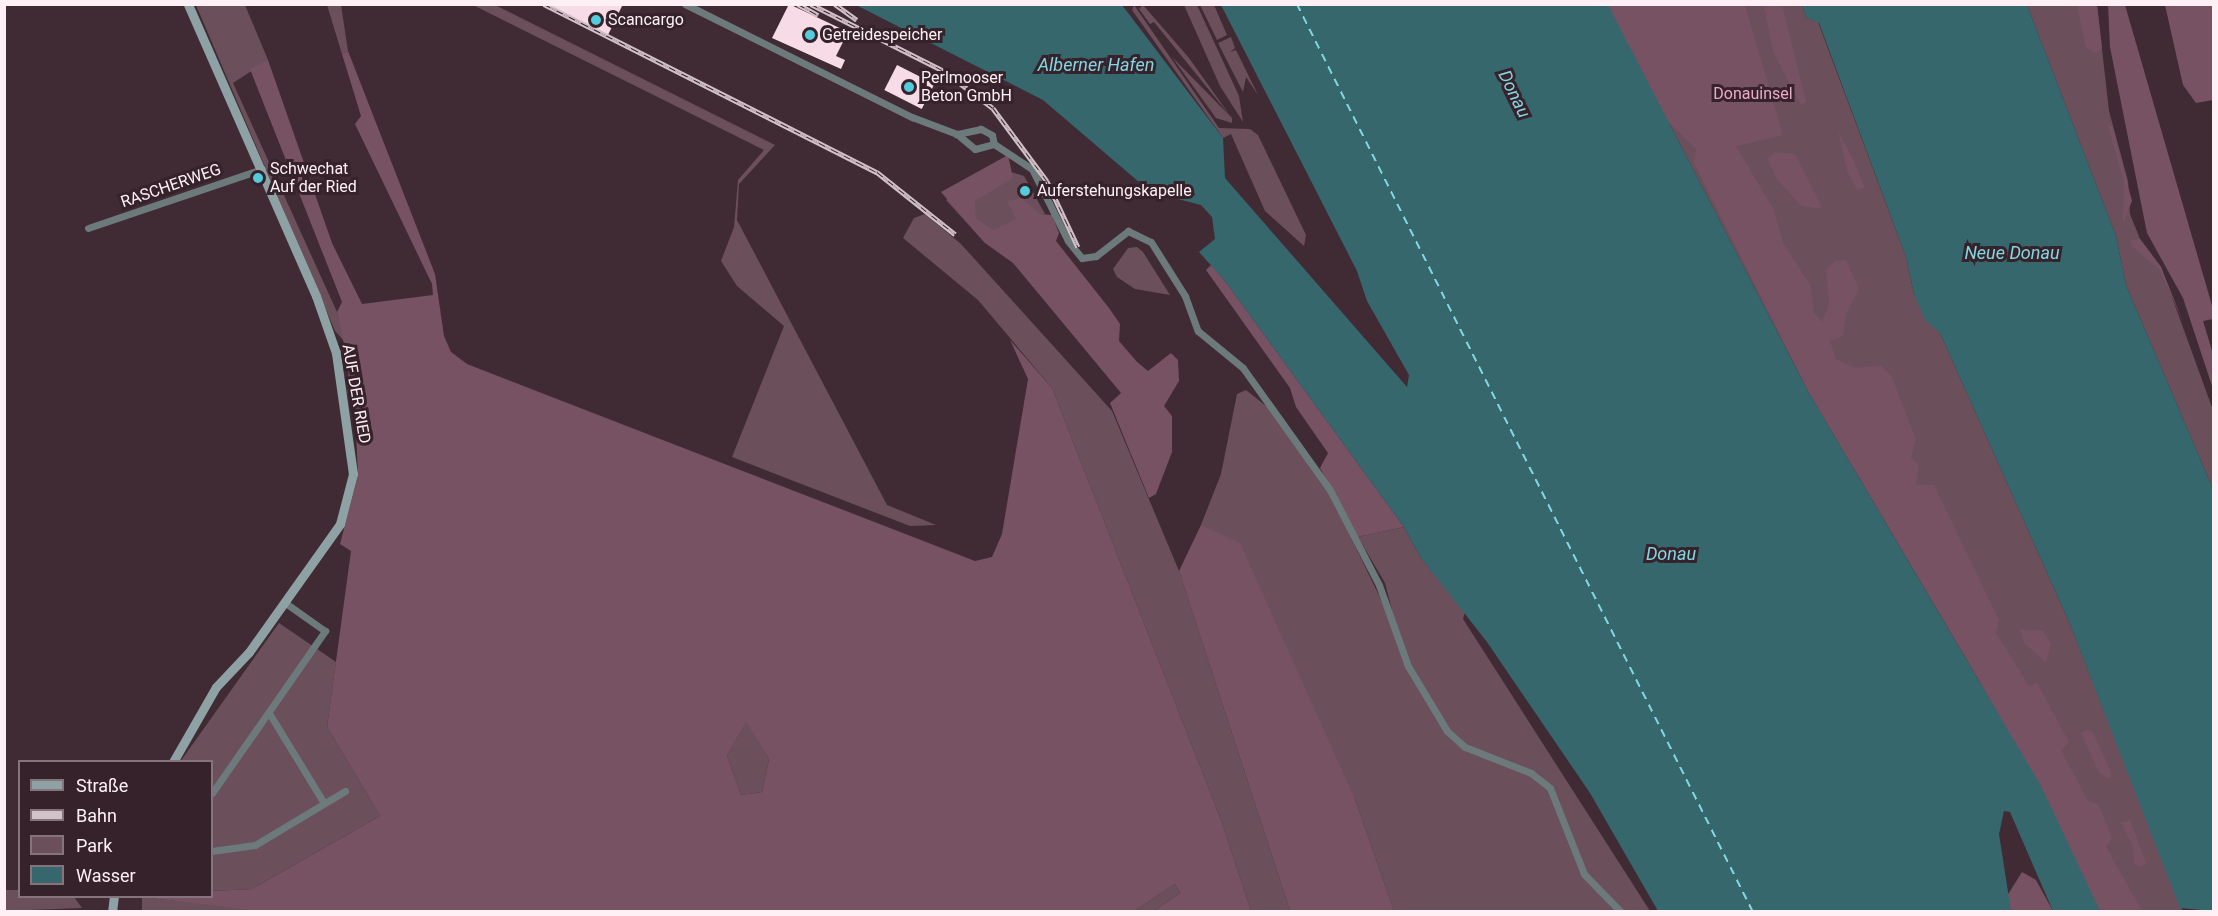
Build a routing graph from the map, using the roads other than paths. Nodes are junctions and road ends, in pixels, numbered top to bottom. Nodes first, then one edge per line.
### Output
1 (188, 4) edge
2 (685, 4) edge
3 (957, 134) junction
4 (994, 144) junction
5 (262, 169) junction
6 (88, 228) dead end
7 (284, 602) junction
8 (269, 713) junction
9 (173, 760) edge
10 (345, 791) dead end
11 (213, 792) edge
12 (324, 803) junction
13 (213, 851) edge
14 (1621, 912) edge

1 - 5 main road, AUF DER RIED
2 - 3 street
3 - 4 street
3 - 4 street
4 - 14 street
5 - 6 street, RASCHERWEG
5 - 7 main road, AUF DER RIED
7 - 8 street
7 - 9 main road, AUF DER RIED
8 - 11 street
8 - 12 street
10 - 12 street
12 - 13 street

